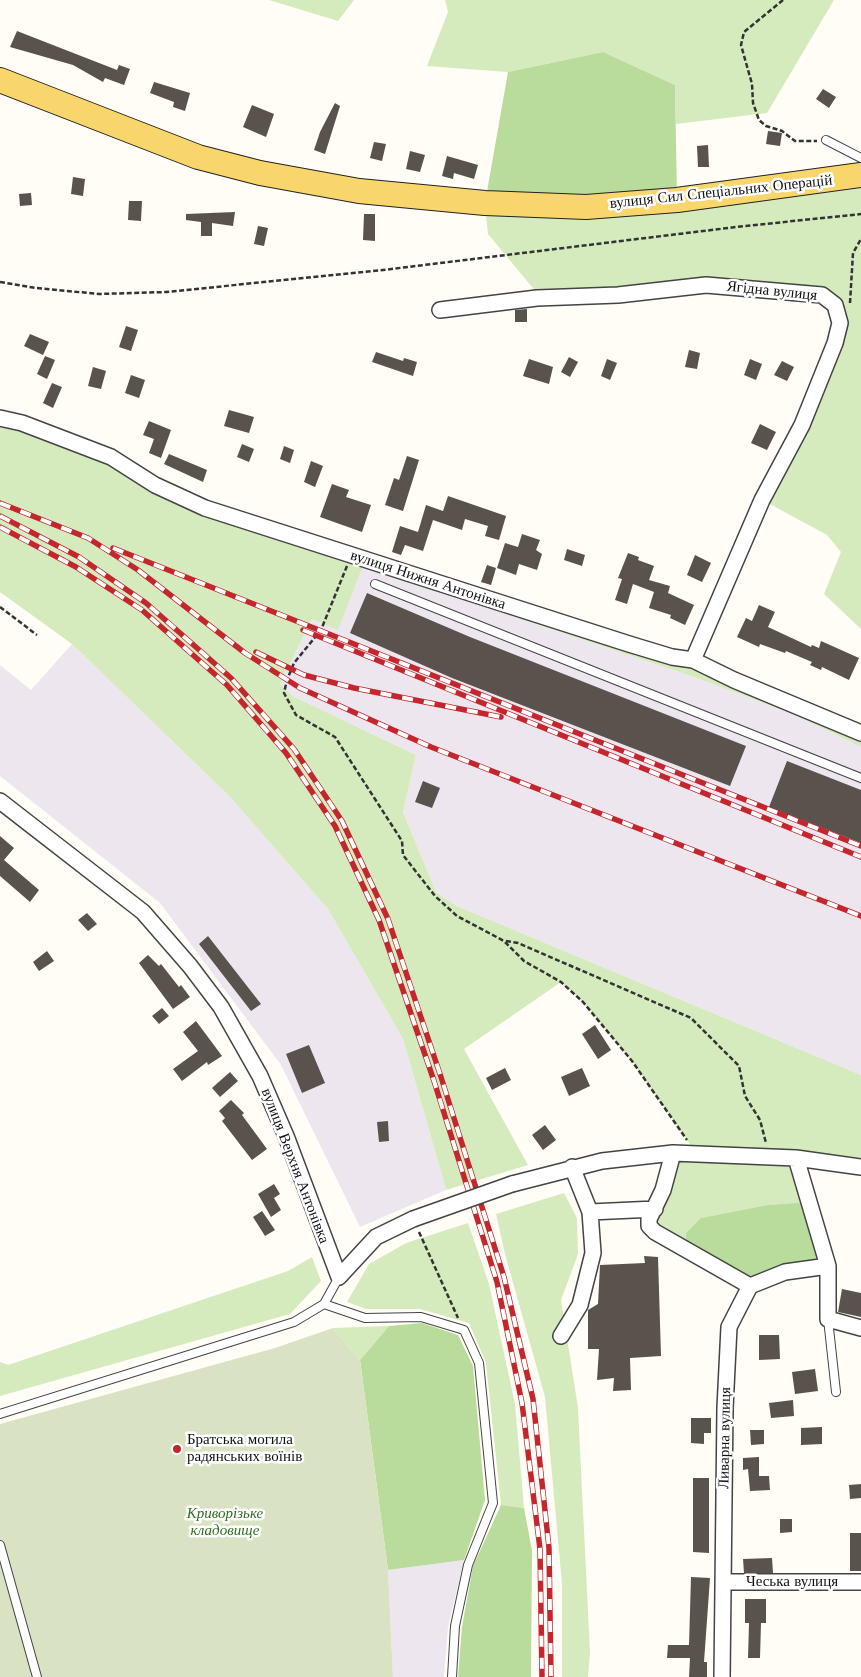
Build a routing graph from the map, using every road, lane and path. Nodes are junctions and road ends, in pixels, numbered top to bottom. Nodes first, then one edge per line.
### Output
1 (783, 0) edge
2 (0, 80) edge
3 (826, 140) joint
4 (861, 158) edge
5 (861, 176) edge
6 (861, 214) edge
7 (861, 240) edge
8 (0, 282) edge
9 (440, 310) dead end
10 (840, 333) junction
11 (0, 418) edge
12 (351, 555) junction
13 (375, 584) dead end
14 (0, 607) edge
15 (37, 635) dead end
16 (693, 660) junction
17 (861, 733) edge
18 (861, 778) edge
19 (0, 801) edge
20 (504, 941) junction
21 (673, 1153) junction
22 (696, 1154) junction
23 (770, 1157) junction
24 (796, 1158) junction
25 (572, 1167) junction
26 (861, 1167) edge
27 (654, 1209) junction
28 (590, 1212) junction
29 (413, 1219) junction
30 (828, 1266) junction
31 (339, 1277) junction
32 (750, 1286) junction
33 (324, 1304) junction
34 (828, 1319) junction
35 (861, 1328) edge
36 (464, 1330) junction
37 (562, 1336) dead end
38 (836, 1392) dead end
39 (0, 1414) edge
40 (0, 1544) edge
41 (723, 1582) junction
42 (861, 1582) edge
43 (37, 1677) edge
44 (452, 1677) edge
45 (722, 1677) edge

1 - 3 path
2 - 5 main road, вулиця Сил Спеціальних Операцій
3 - 4 lane
6 - 8 path
7 - 10 path
9 - 10 street, Ягідна вулиця
10 - 16 street
11 - 12 street, вулиця Нижня Антонівка
12 - 16 street, вулиця Нижня Антонівка
12 - 20 path
13 - 18 lane
14 - 15 path
16 - 17 street, вулиця Нижня Антонівка
19 - 31 street, вулиця Верхня Антонівка
20 - 22 path
20 - 23 path
21 - 22 street
21 - 25 street
21 - 27 street
22 - 23 street
23 - 24 street
24 - 26 street
24 - 30 street
25 - 28 street
25 - 29 street, bridge
27 - 28 street
27 - 32 street
28 - 37 street
29 - 31 street
29 - 36 path
30 - 32 street
30 - 34 street
31 - 33 lane
32 - 41 street, Ливарна вулиця
33 - 36 lane
33 - 39 lane
34 - 35 street
34 - 38 lane
36 - 44 lane
40 - 43 lane
41 - 42 street, Чеська вулиця
41 - 45 street, Ливарна вулиця

